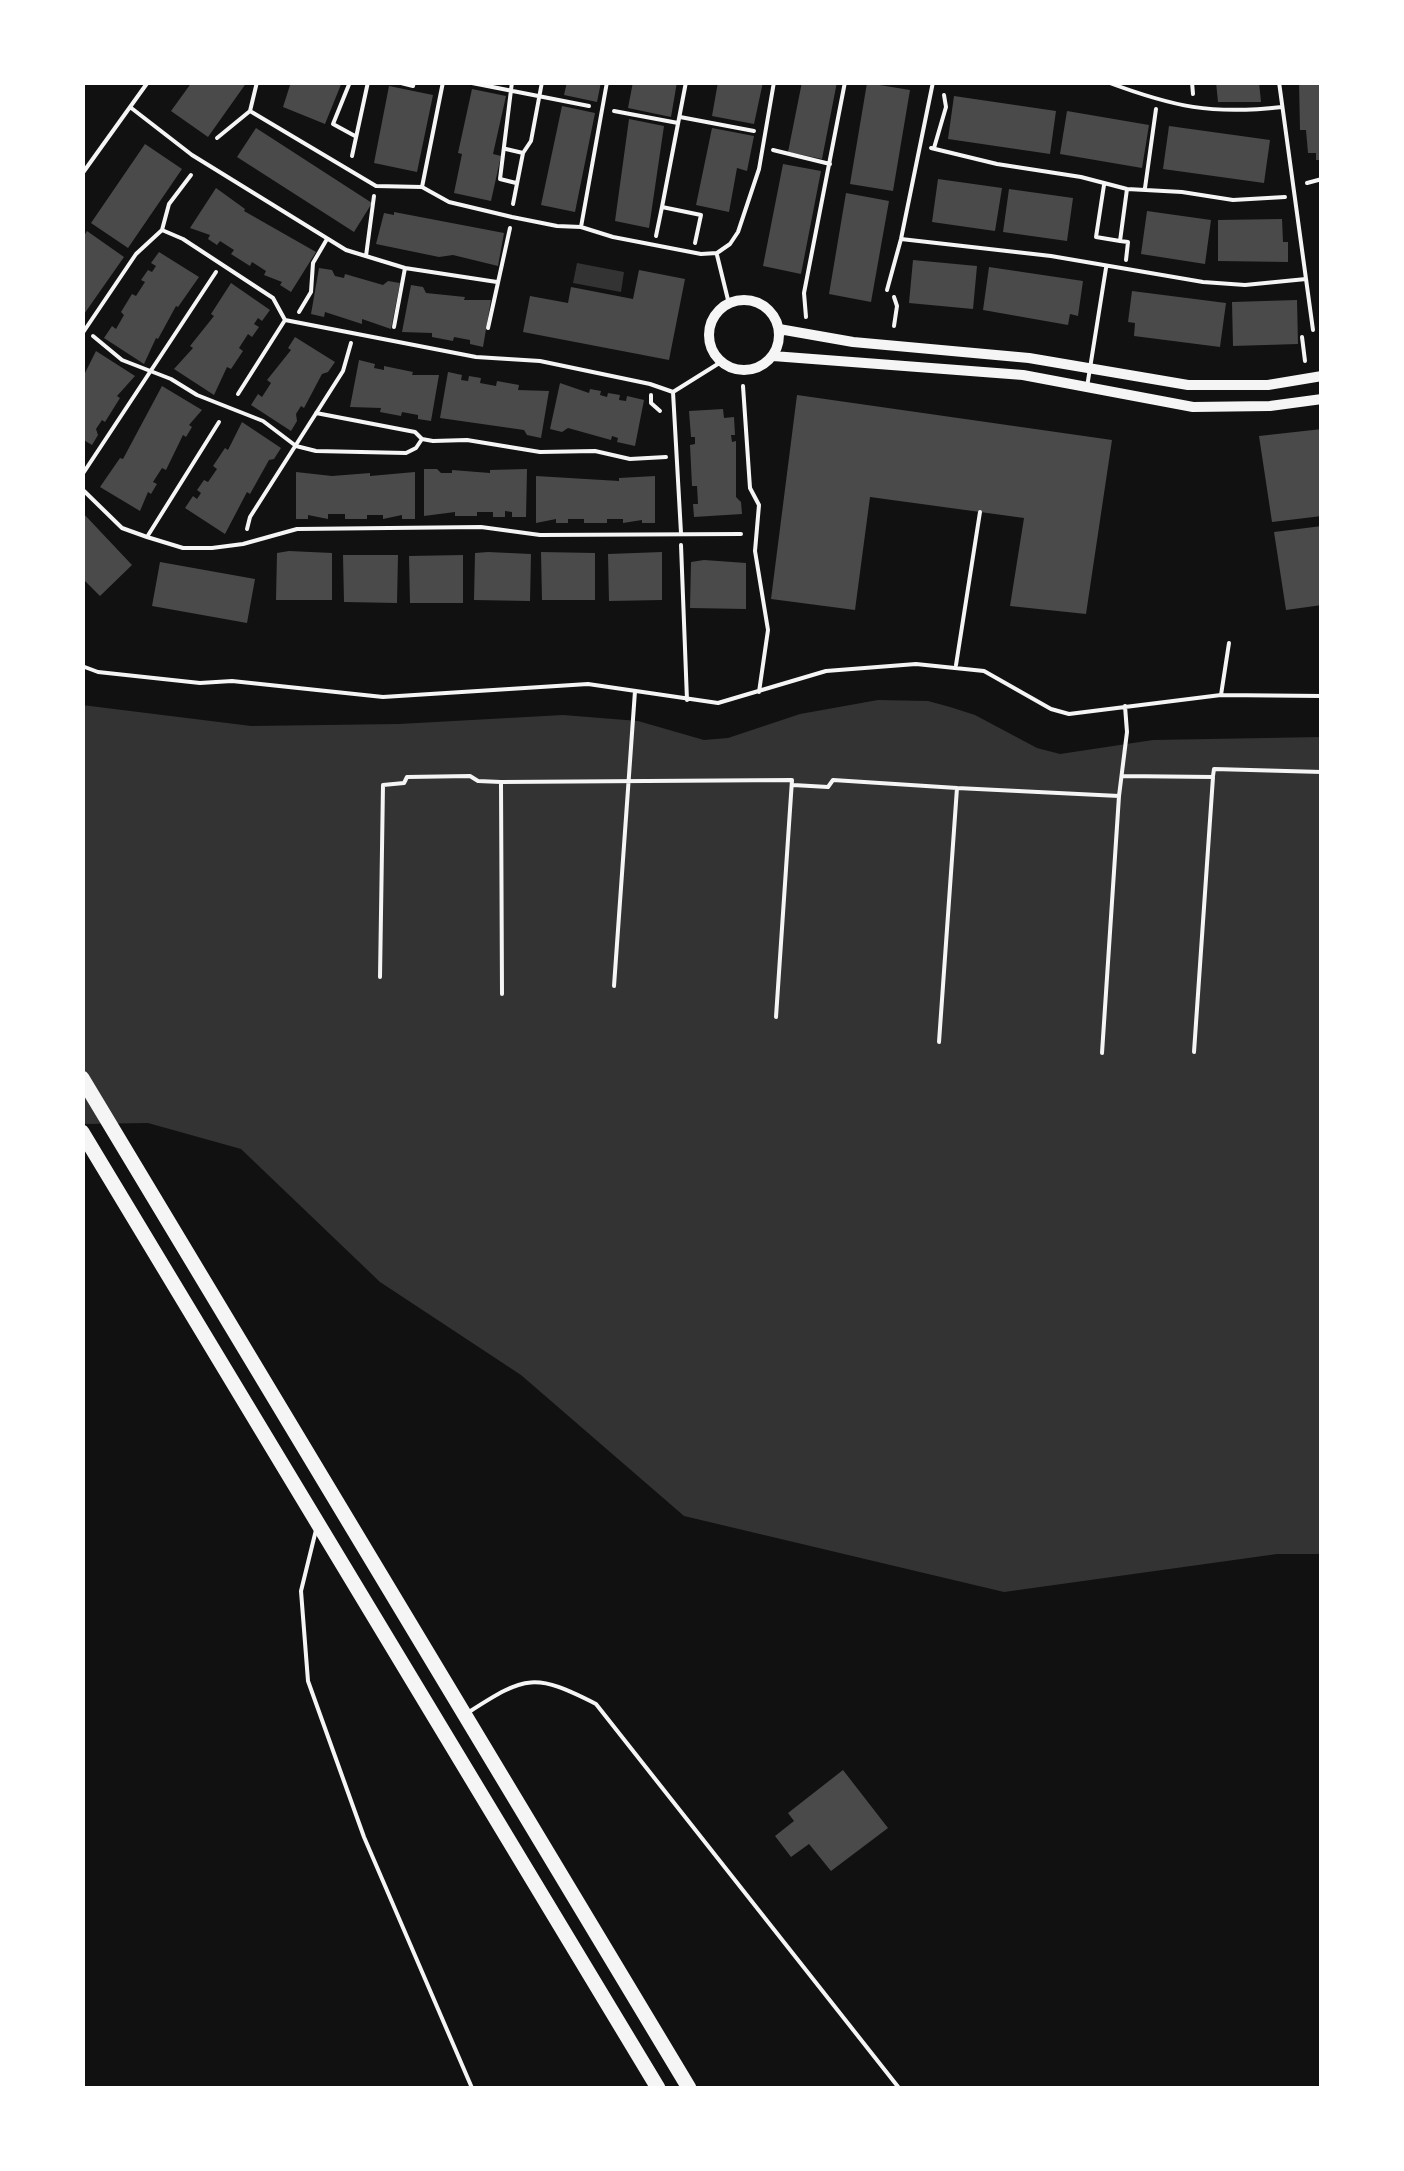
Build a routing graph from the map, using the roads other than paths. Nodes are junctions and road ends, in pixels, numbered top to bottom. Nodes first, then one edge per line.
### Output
1 (257, 82) edge
2 (443, 82) edge
3 (607, 82) edge
4 (774, 82) edge
5 (933, 82) edge
6 (1107, 82) edge
7 (1279, 82) edge
8 (1282, 108) junction
9 (250, 111) junction
10 (216, 138) dead end
11 (191, 175) dead end
12 (422, 188) junction
13 (581, 227) junction
14 (162, 230) junction
15 (901, 239) junction
16 (716, 253) junction
17 (1106, 266) junction
18 (1306, 279) junction
19 (887, 290) road end
20 (730, 304) junction
21 (285, 320) junction
22 (779, 329) junction
23 (1314, 330) road end
24 (83, 332) edge
25 (773, 356) junction
26 (721, 362) junction
27 (1090, 368) junction
28 (1322, 376) edge
29 (1087, 387) junction
30 (1225, 387) junction
31 (673, 392) junction
32 (238, 394) dead end
33 (1322, 399) edge
34 (1225, 408) junction
35 (219, 422) dead end
36 (82, 489) edge
37 (681, 533) junction
38 (741, 534) dead end
39 (147, 537) junction
40 (82, 1078) edge
41 (82, 1132) edge
42 (318, 1520) junction
43 (464, 1716) junction
44 (472, 2088) edge
45 (658, 2088) edge
46 (689, 2088) edge
47 (900, 2088) edge

1 - 9 lane
2 - 12 lane
3 - 13 lane
4 - 16 lane
5 - 15 lane
6 - 8 lane
7 - 8 lane
8 - 18 lane
9 - 10 lane
9 - 12 lane
11 - 14 lane
12 - 13 lane
13 - 16 lane
14 - 21 lane
14 - 24 lane
15 - 17 lane
15 - 19 lane
16 - 20 lane
17 - 18 lane
17 - 27 lane
18 - 23 lane
20 - 22 street
20 - 26 street
21 - 31 lane
21 - 32 lane
22 - 25 street
22 - 27 street
25 - 26 street
25 - 29 street
26 - 31 lane
27 - 29 lane
27 - 30 street
28 - 30 street
29 - 34 street
30 - 34 lane
31 - 37 lane
33 - 34 street
35 - 39 lane
36 - 39 lane
37 - 38 lane
37 - 39 lane
40 - 43 highway
41 - 42 highway
42 - 44 lane
42 - 45 highway
43 - 46 highway
43 - 47 lane

